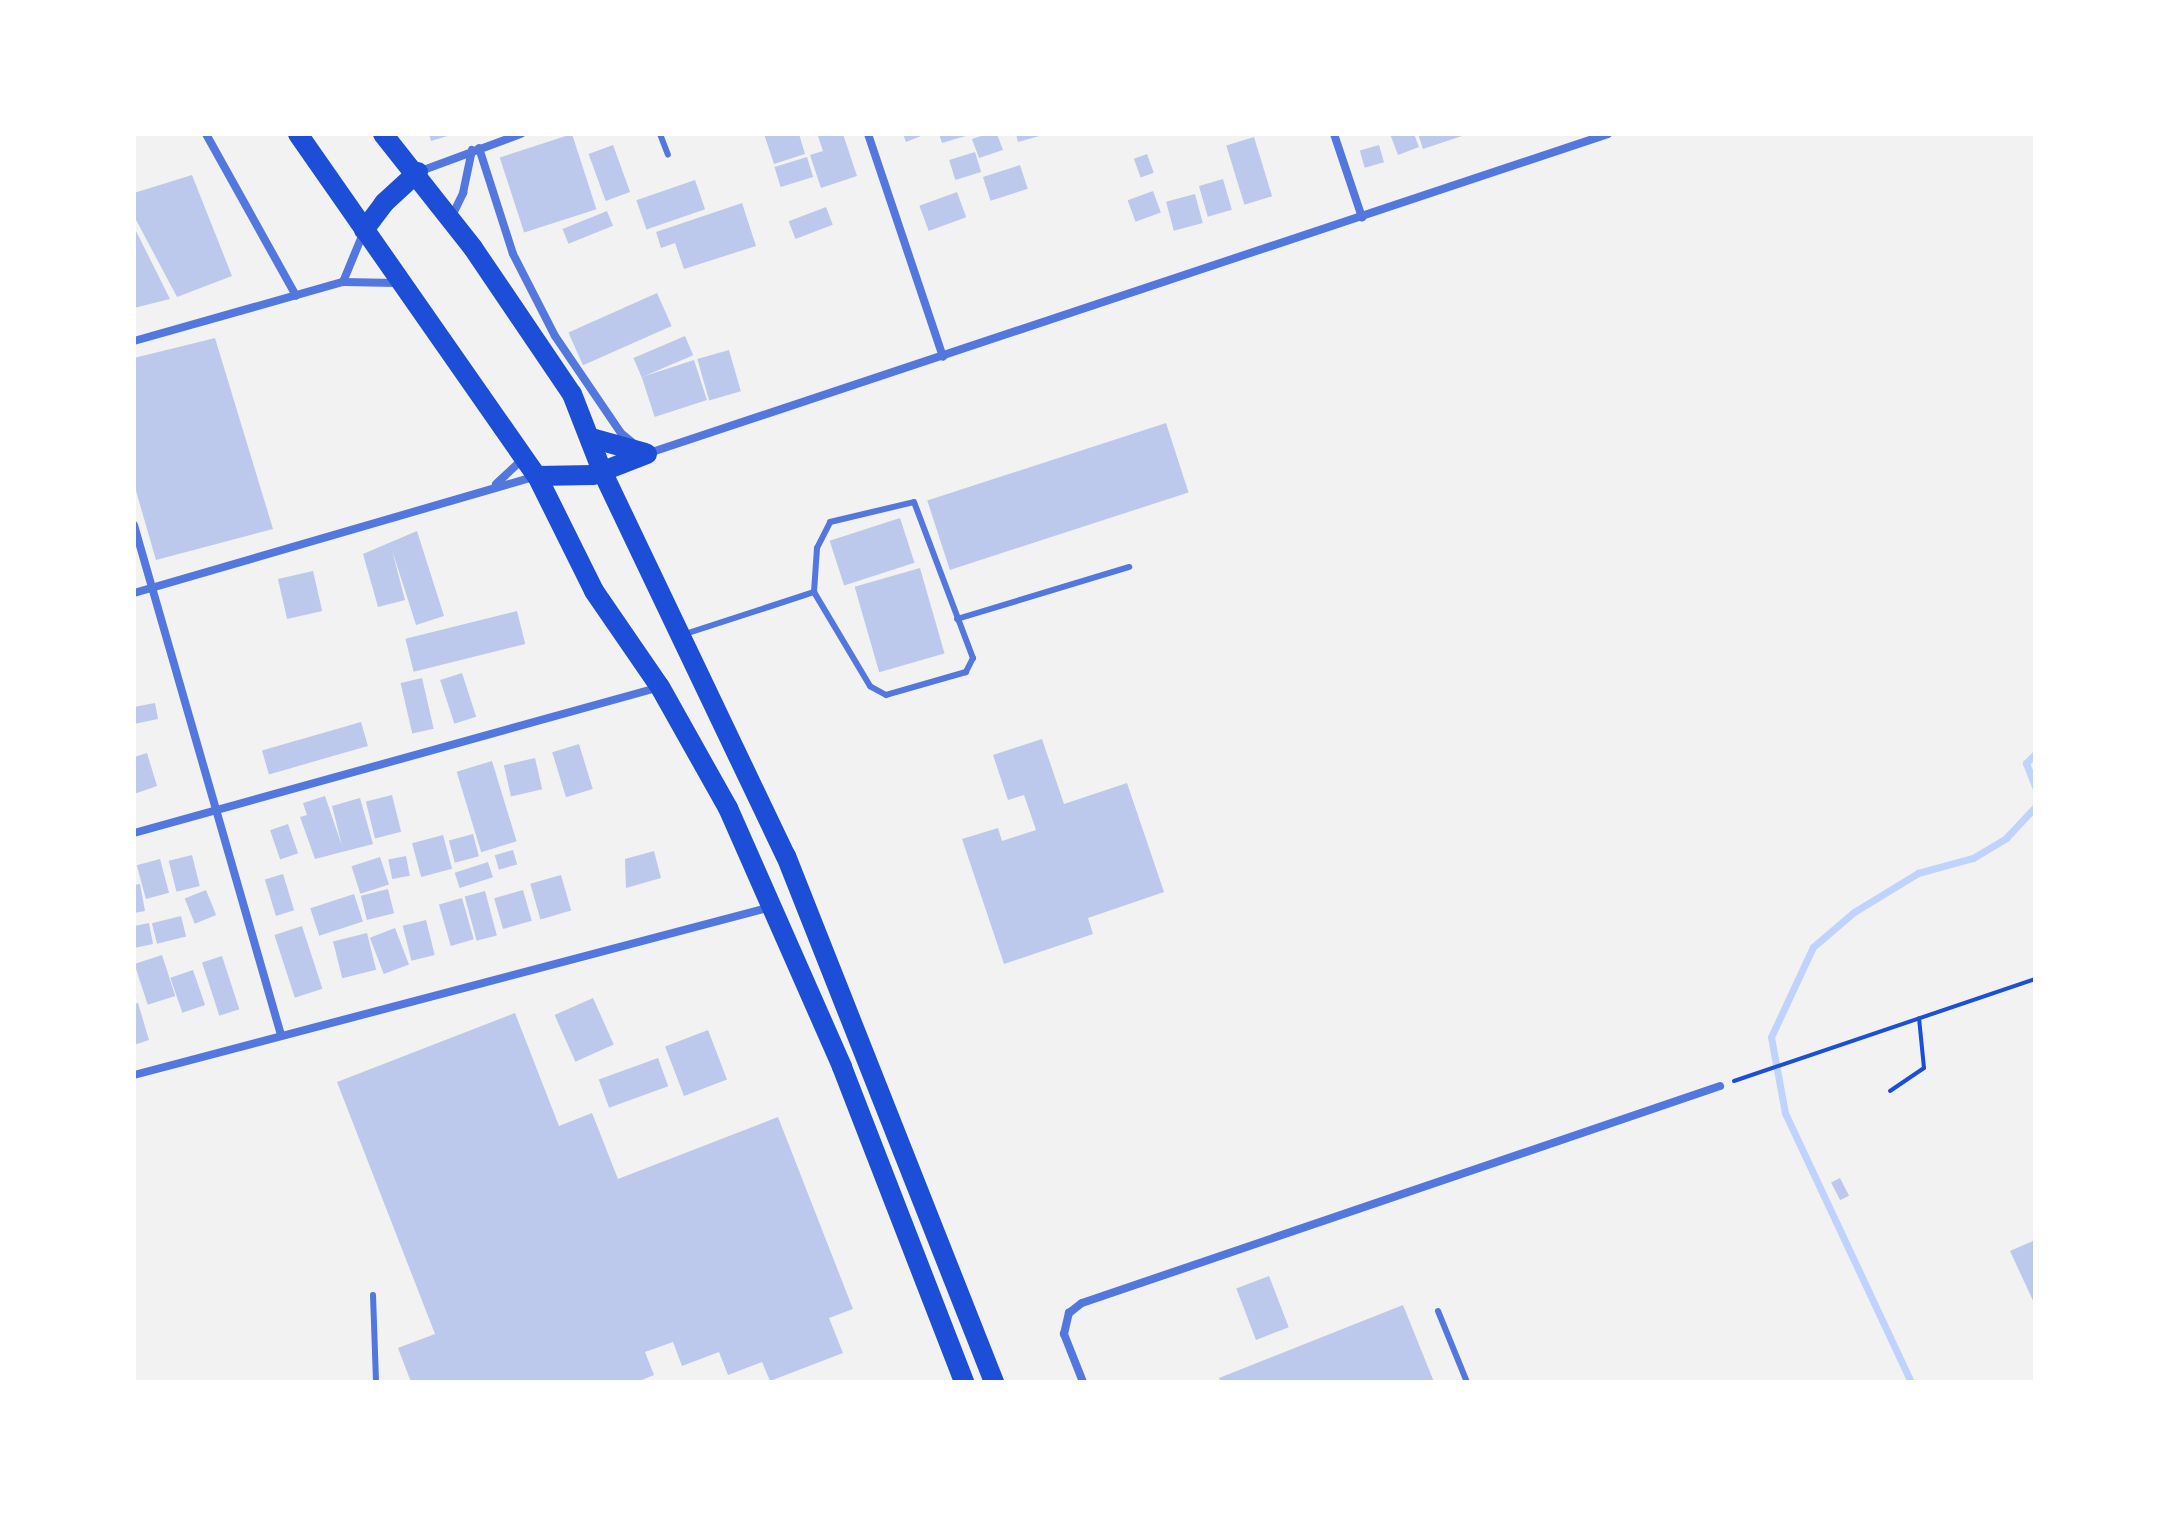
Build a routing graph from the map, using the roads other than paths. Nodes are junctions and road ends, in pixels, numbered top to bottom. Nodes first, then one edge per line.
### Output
1 (206, 134) edge
2 (298, 134) edge
3 (383, 134) edge
4 (521, 134) edge
5 (660, 134) edge
6 (868, 134) edge
7 (1334, 134) edge
8 (1608, 134) edge
9 (476, 149) junction
10 (668, 155) dead end
11 (418, 172) junction
12 (1362, 217) junction
13 (451, 218) junction
14 (364, 230) junction
15 (343, 282) junction
16 (412, 291) junction
17 (296, 296) junction
18 (134, 341) edge
19 (943, 357) junction
20 (591, 438) junction
21 (524, 457) junction
22 (638, 457) junction
23 (602, 471) junction
24 (570, 475) junction
25 (537, 476) junction
26 (495, 484) junction
27 (624, 512) junction
28 (134, 525) edge
29 (1129, 567) dead end
30 (152, 588) junction
31 (814, 592) junction
32 (134, 593) edge
33 (957, 619) junction
34 (681, 635) junction
35 (660, 687) junction
36 (216, 809) junction
37 (134, 833) edge
38 (771, 907) junction
39 (281, 1035) junction
40 (134, 1075) edge
41 (1720, 1086) road end
42 (373, 1295) dead end
43 (1438, 1311) dead end
44 (376, 1382) edge
45 (964, 1382) edge
46 (994, 1382) edge
47 (1083, 1382) edge
48 (1467, 1382) edge

1 - 17 street
2 - 14 highway
3 - 11 highway
4 - 9 street
5 - 10 lane
6 - 19 street
7 - 12 street
8 - 12 street
9 - 11 street
9 - 13 street
9 - 22 street
11 - 13 highway
11 - 14 highway
12 - 19 street
13 - 20 highway
14 - 15 street
14 - 16 highway
15 - 16 street
15 - 17 street
16 - 21 highway
17 - 18 street
19 - 22 street
20 - 22 highway
20 - 23 highway
20 - 24 highway
21 - 25 highway
21 - 26 street
22 - 23 highway
22 - 27 highway
23 - 24 highway
23 - 27 highway
24 - 25 highway
25 - 26 street
25 - 35 highway
26 - 30 street
27 - 34 highway
28 - 30 street
29 - 33 lane
30 - 32 street
30 - 36 street
31 - 33 lane
31 - 33 lane
31 - 34 lane
34 - 46 highway
35 - 36 street
35 - 38 highway
36 - 37 street
36 - 39 street
38 - 39 street
38 - 45 highway
39 - 40 street
41 - 47 street
42 - 44 lane
43 - 48 lane

